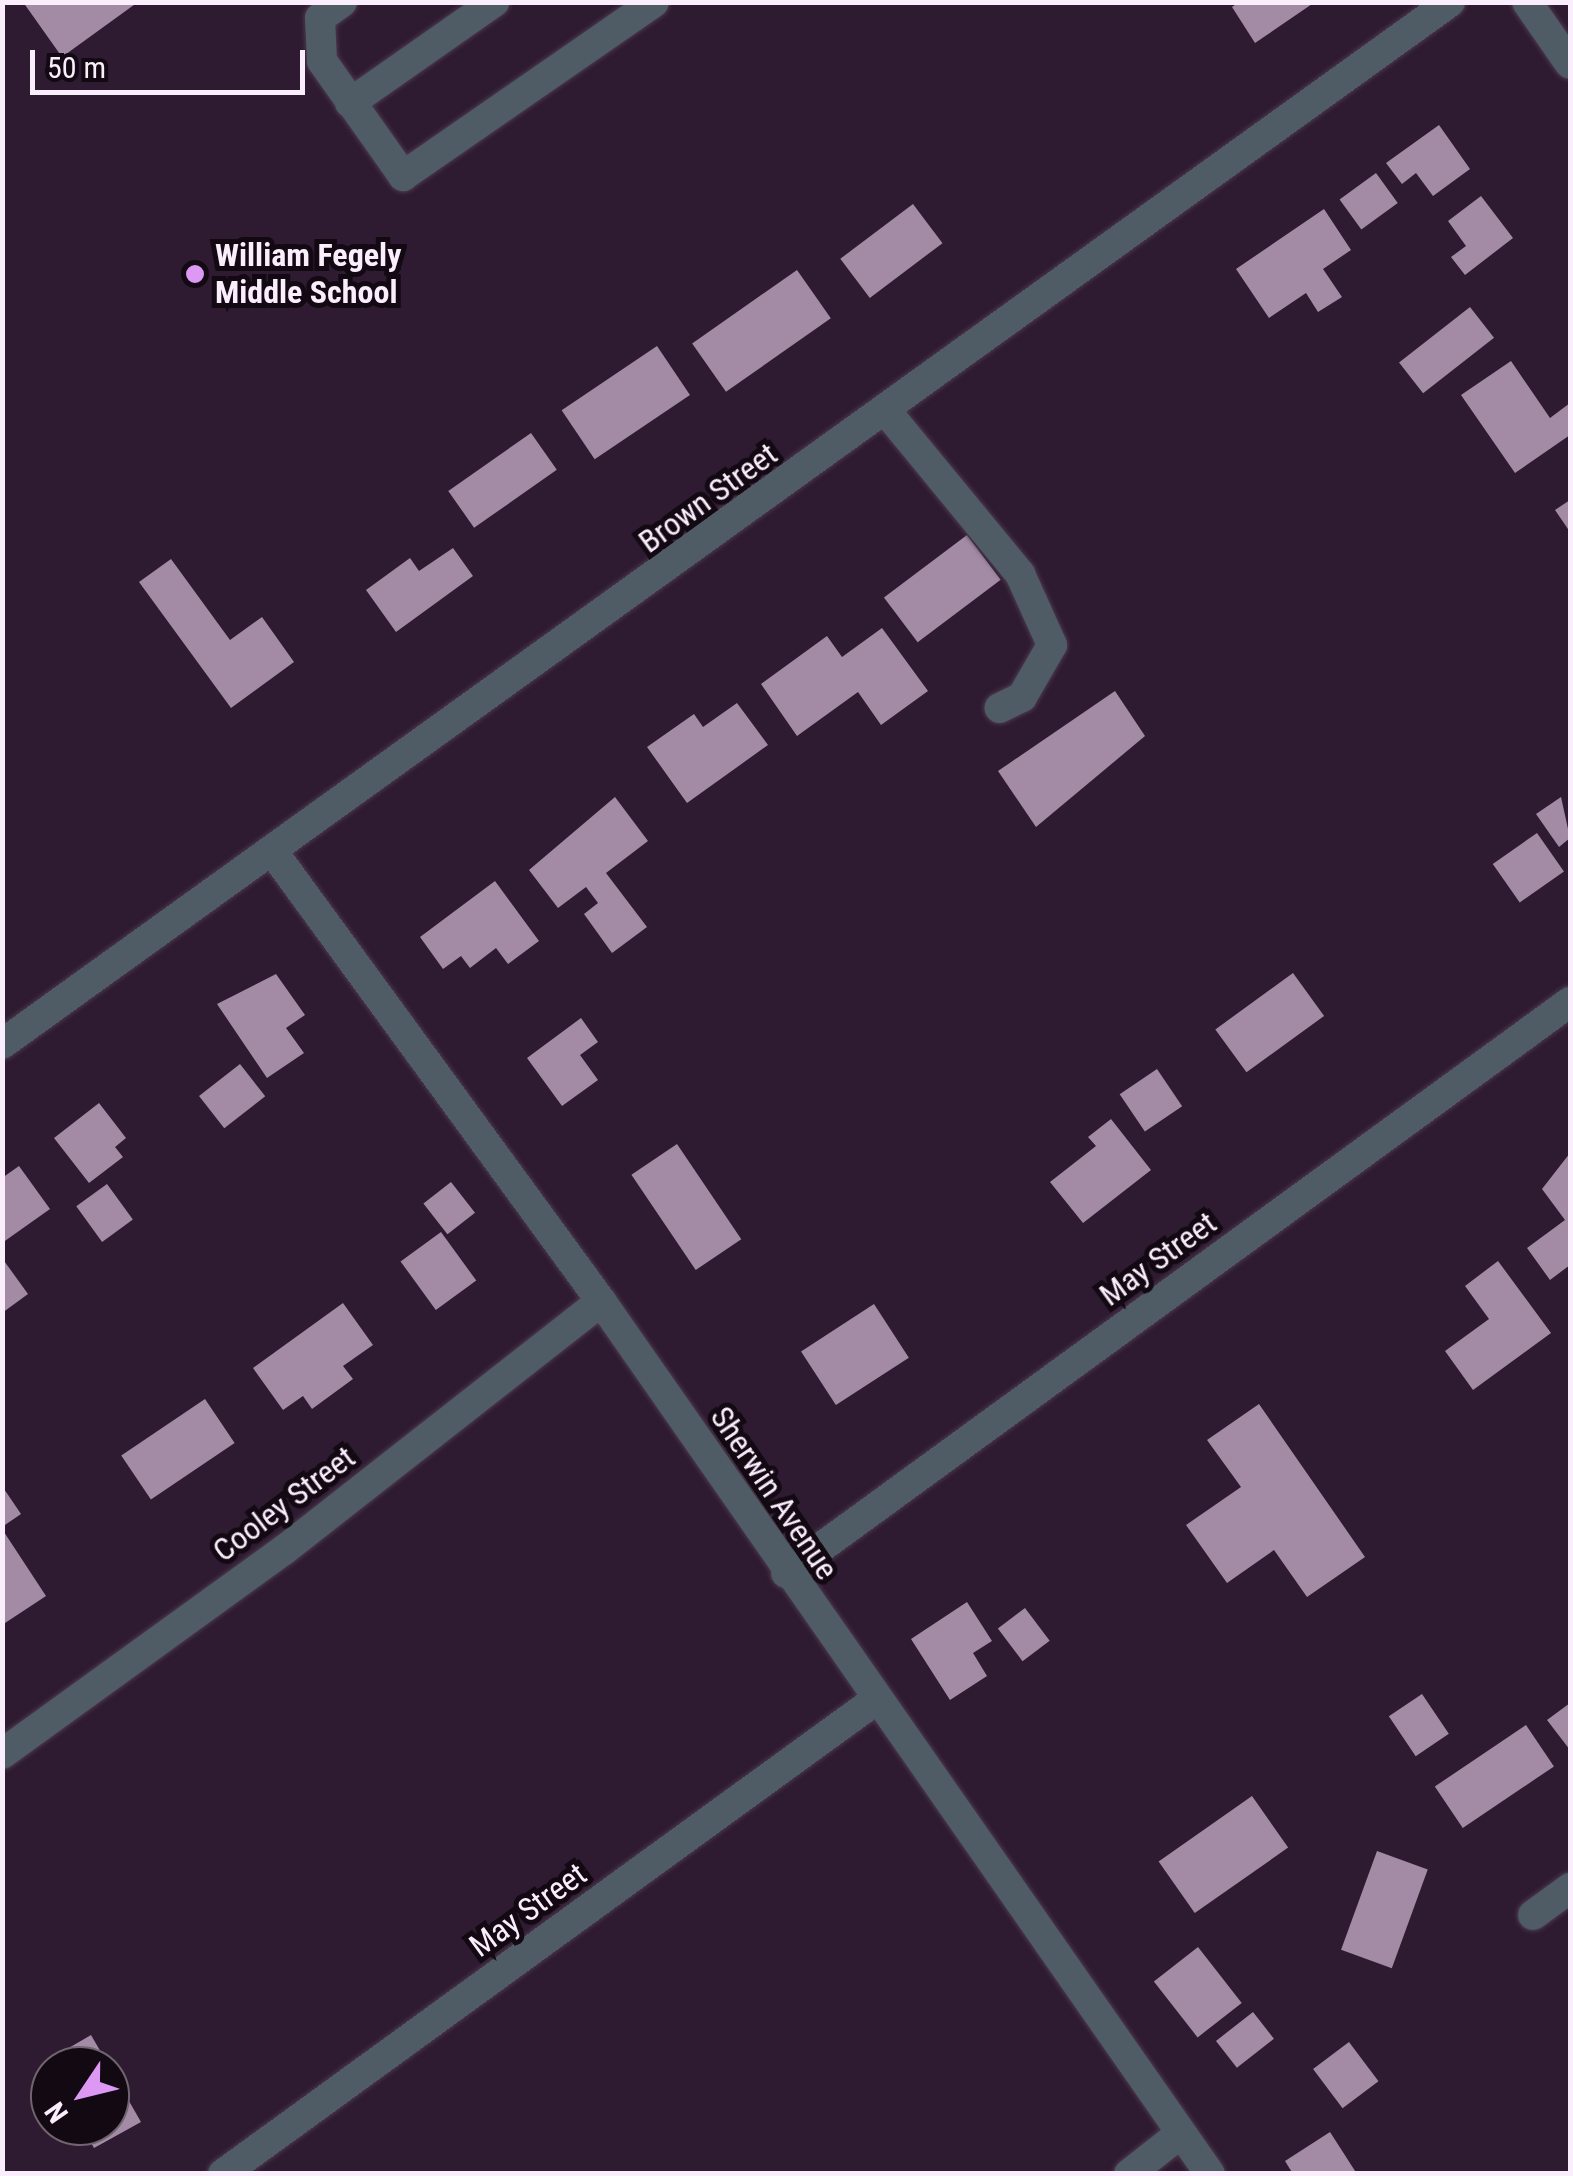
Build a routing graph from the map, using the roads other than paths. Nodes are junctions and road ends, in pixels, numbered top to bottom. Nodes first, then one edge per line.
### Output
1 (342, 2) edge
2 (494, 2) edge
3 (654, 2) edge
4 (1450, 2) edge
5 (1527, 2) edge
6 (1570, 64) edge
7 (350, 104) junction
8 (887, 412) junction
9 (999, 708) dead end
10 (276, 856) junction
11 (1570, 1002) edge
12 (2, 1044) edge
13 (601, 1302) junction
14 (786, 1573) junction
15 (874, 1702) junction
16 (2, 1754) edge
17 (1570, 1888) edge
18 (1533, 1915) dead end
19 (1180, 2134) junction
20 (223, 2174) edge
21 (1129, 2174) edge
22 (1210, 2174) edge

1 - 7 street
2 - 7 street
3 - 7 street
4 - 8 street, Brown Street
5 - 6 street
8 - 9 street
8 - 10 street, Brown Street
10 - 12 street, Brown Street
10 - 13 street, Sherwin Avenue
11 - 14 street, May Street
13 - 14 street, Sherwin Avenue
13 - 16 street, Cooley Street
14 - 15 street, Sherwin Avenue
15 - 19 street, Sherwin Avenue
15 - 20 street, May Street
17 - 18 street
19 - 21 street
19 - 22 street, Sherwin Avenue

